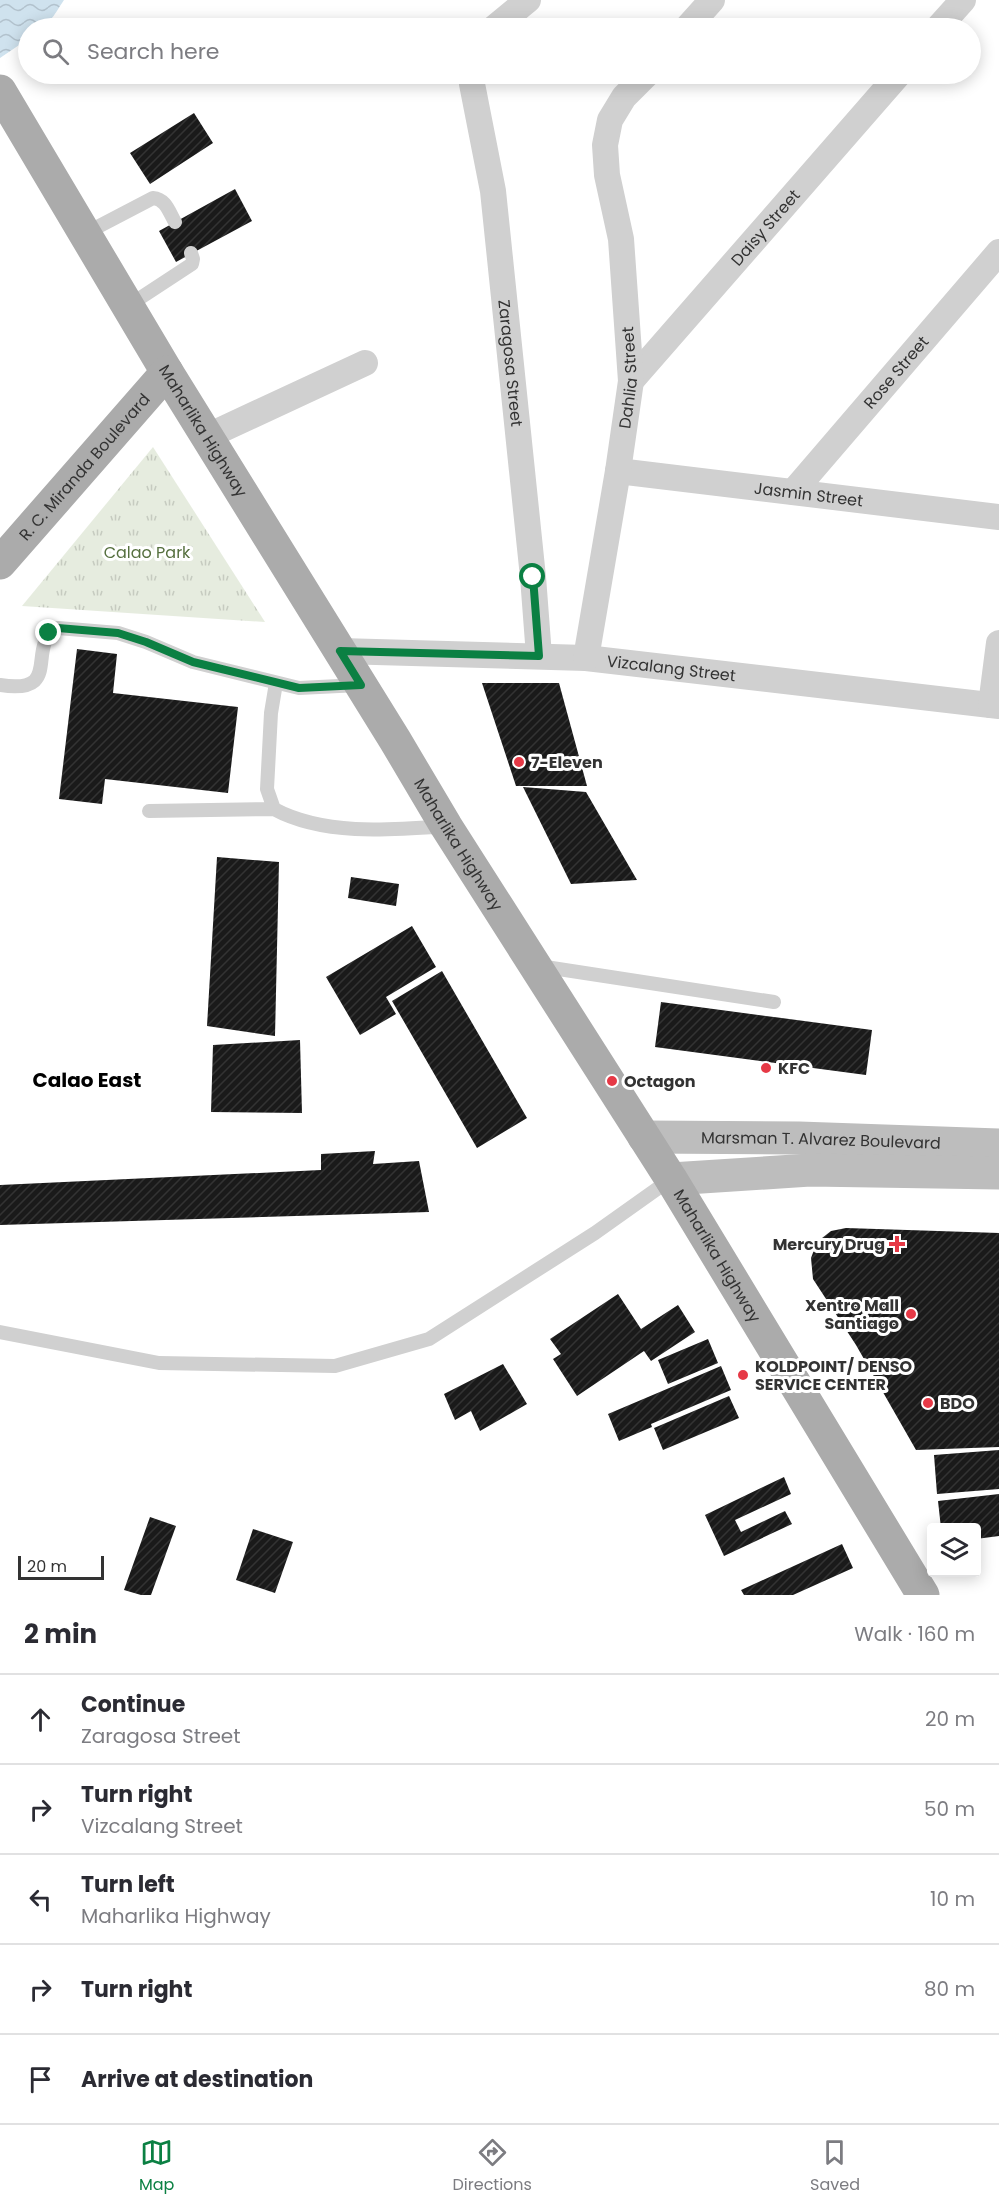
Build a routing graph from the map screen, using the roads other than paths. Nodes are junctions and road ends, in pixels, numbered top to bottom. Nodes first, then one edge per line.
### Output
1 (528, 0) edge
2 (712, 0) edge
3 (963, 0) edge
4 (506, 18) edge
5 (696, 18) edge
6 (947, 18) edge
7 (472, 84) edge
8 (637, 84) edge
9 (890, 84) edge
10 (0, 91) edge
11 (175, 222) dead end
12 (86, 233) junction
13 (999, 252) edge
14 (191, 254) dead end
15 (128, 306) junction
16 (365, 363) dead end
17 (167, 372) junction
18 (631, 381) junction
19 (208, 436) junction
20 (618, 471) junction
21 (794, 492) junction
22 (999, 517) edge
23 (0, 563) edge
24 (999, 643) edge
25 (340, 651) junction
26 (539, 656) junction
27 (586, 658) junction
28 (276, 683) junction
29 (0, 685) edge
30 (361, 685) junction
31 (995, 706) edge
32 (274, 809) junction
33 (148, 811) dead end
34 (446, 826) junction
35 (536, 966) junction
36 (774, 1002) dead end
37 (644, 1137) junction
38 (999, 1144) edge
39 (999, 1173) edge
40 (671, 1179) junction
41 (0, 1332) edge
42 (923, 1595) edge

1 - 4 street
2 - 5 street
3 - 6 street
7 - 26 street, Zaragosa Street
8 - 18 street, Dahlia Street
9 - 18 street, Daisy Street
10 - 12 main road, Maharlika Highway
11 - 12 lane
12 - 15 main road, Maharlika Highway
13 - 21 street, Rose Street
14 - 15 lane
15 - 17 main road, Maharlika Highway
16 - 19 street
17 - 19 main road, Maharlika Highway
17 - 23 main road, R. C. Miranda Boulevard
18 - 20 street, Dahlia Street
19 - 25 main road, Maharlika Highway
20 - 21 street, Jasmin Street
20 - 27 street, Dahlia Street
21 - 22 street, Jasmin Street
24 - 31 street
25 - 26 street, Vizcalang Street
25 - 30 main road, Maharlika Highway
26 - 27 street, Vizcalang Street
27 - 31 street, Vizcalang Street
28 - 29 lane
28 - 30 lane
28 - 32 lane
30 - 34 main road, Maharlika Highway
32 - 33 lane
32 - 34 lane
34 - 35 main road, Maharlika Highway
35 - 36 lane
35 - 37 main road, Maharlika Highway
37 - 38 street, Marsman T. Alvarez Boulevard
37 - 40 main road, Maharlika Highway
39 - 40 street, Marsman T. Alvarez Boulevard
40 - 41 lane
40 - 42 main road, Maharlika Highway

